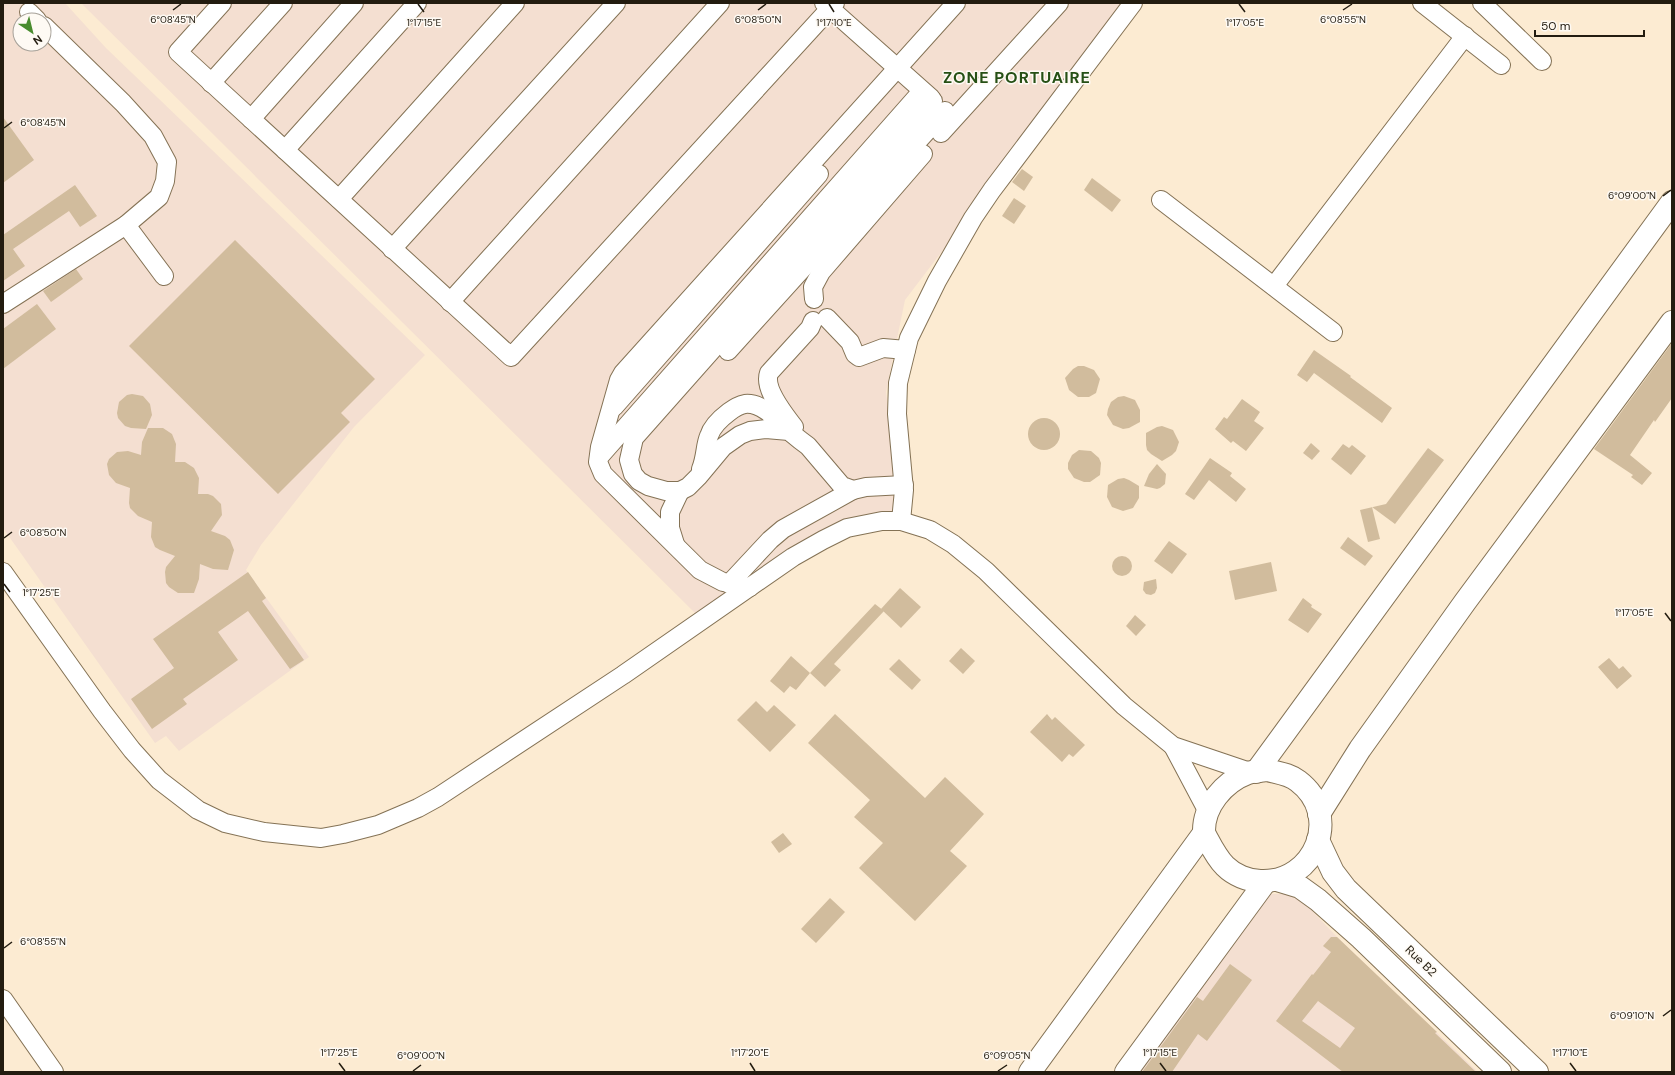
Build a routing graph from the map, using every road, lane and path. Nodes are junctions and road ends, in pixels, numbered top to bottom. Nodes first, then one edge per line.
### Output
1 (222, 3) edge
2 (283, 3) edge
3 (354, 3) edge
4 (417, 3) edge
5 (515, 3) edge
6 (616, 3) edge
7 (720, 3) edge
8 (956, 3) edge
9 (1059, 3) edge
10 (1133, 3) edge
11 (1422, 3) edge
12 (1482, 3) edge
13 (830, 5) edge
14 (52, 34) edge
15 (1465, 36) junction
16 (1542, 61) dead end
17 (1501, 65) dead end
18 (211, 83) junction
19 (924, 93) junction
20 (251, 119) junction
21 (285, 150) junction
22 (339, 199) junction
23 (1160, 200) dead end
24 (1672, 202) edge
25 (126, 225) junction
26 (392, 249) junction
27 (164, 276) dead end
28 (1274, 286) junction
29 (450, 302) junction
30 (3, 304) edge
31 (820, 319) junction
32 (1672, 322) edge
33 (1334, 332) dead end
34 (906, 350) junction
35 (604, 434) junction
36 (800, 440) junction
37 (599, 457) junction
38 (698, 477) junction
39 (904, 485) junction
40 (680, 490) junction
41 (853, 490) junction
42 (901, 522) junction
43 (675, 544) junction
44 (3, 572) edge
45 (730, 584) junction
46 (750, 587) junction
47 (1173, 746) junction
48 (1253, 772) junction
49 (1319, 814) junction
50 (1206, 822) junction
51 (1318, 840) junction
52 (1271, 880) junction
53 (3, 999) edge
54 (54, 1072) edge
55 (1030, 1072) edge
56 (1126, 1072) edge
57 (1500, 1072) edge
58 (1537, 1072) edge

1 - 18 street
2 - 18 street
3 - 20 street
4 - 21 street
5 - 22 street
6 - 26 street
7 - 29 street
8 - 19 street
9 - 19 street
10 - 34 street
11 - 15 street
12 - 16 street
13 - 19 street
13 - 29 street
14 - 25 street
15 - 17 street
15 - 28 street
18 - 20 street
19 - 31 street
19 - 35 street
19 - 35 street
19 - 37 street
19 - 40 street
20 - 21 street
21 - 22 street
22 - 26 street
23 - 28 street
24 - 48 main road
25 - 27 street
25 - 30 street
26 - 29 street
28 - 33 street
31 - 34 street
31 - 36 street
32 - 49 main road
34 - 39 street
35 - 37 street
36 - 38 street
36 - 38 street
36 - 41 street
37 - 43 street
38 - 40 street
39 - 41 street
39 - 42 street
40 - 43 street
41 - 45 street
42 - 46 street
42 - 47 street
43 - 45 street
44 - 46 street
45 - 46 street
47 - 48 street
47 - 50 street
48 - 49 main road
48 - 50 main road
49 - 51 main road
50 - 52 main road
50 - 55 main road
51 - 52 main road
51 - 58 main road, Rue B2
52 - 56 main road
52 - 57 main road
53 - 54 street

